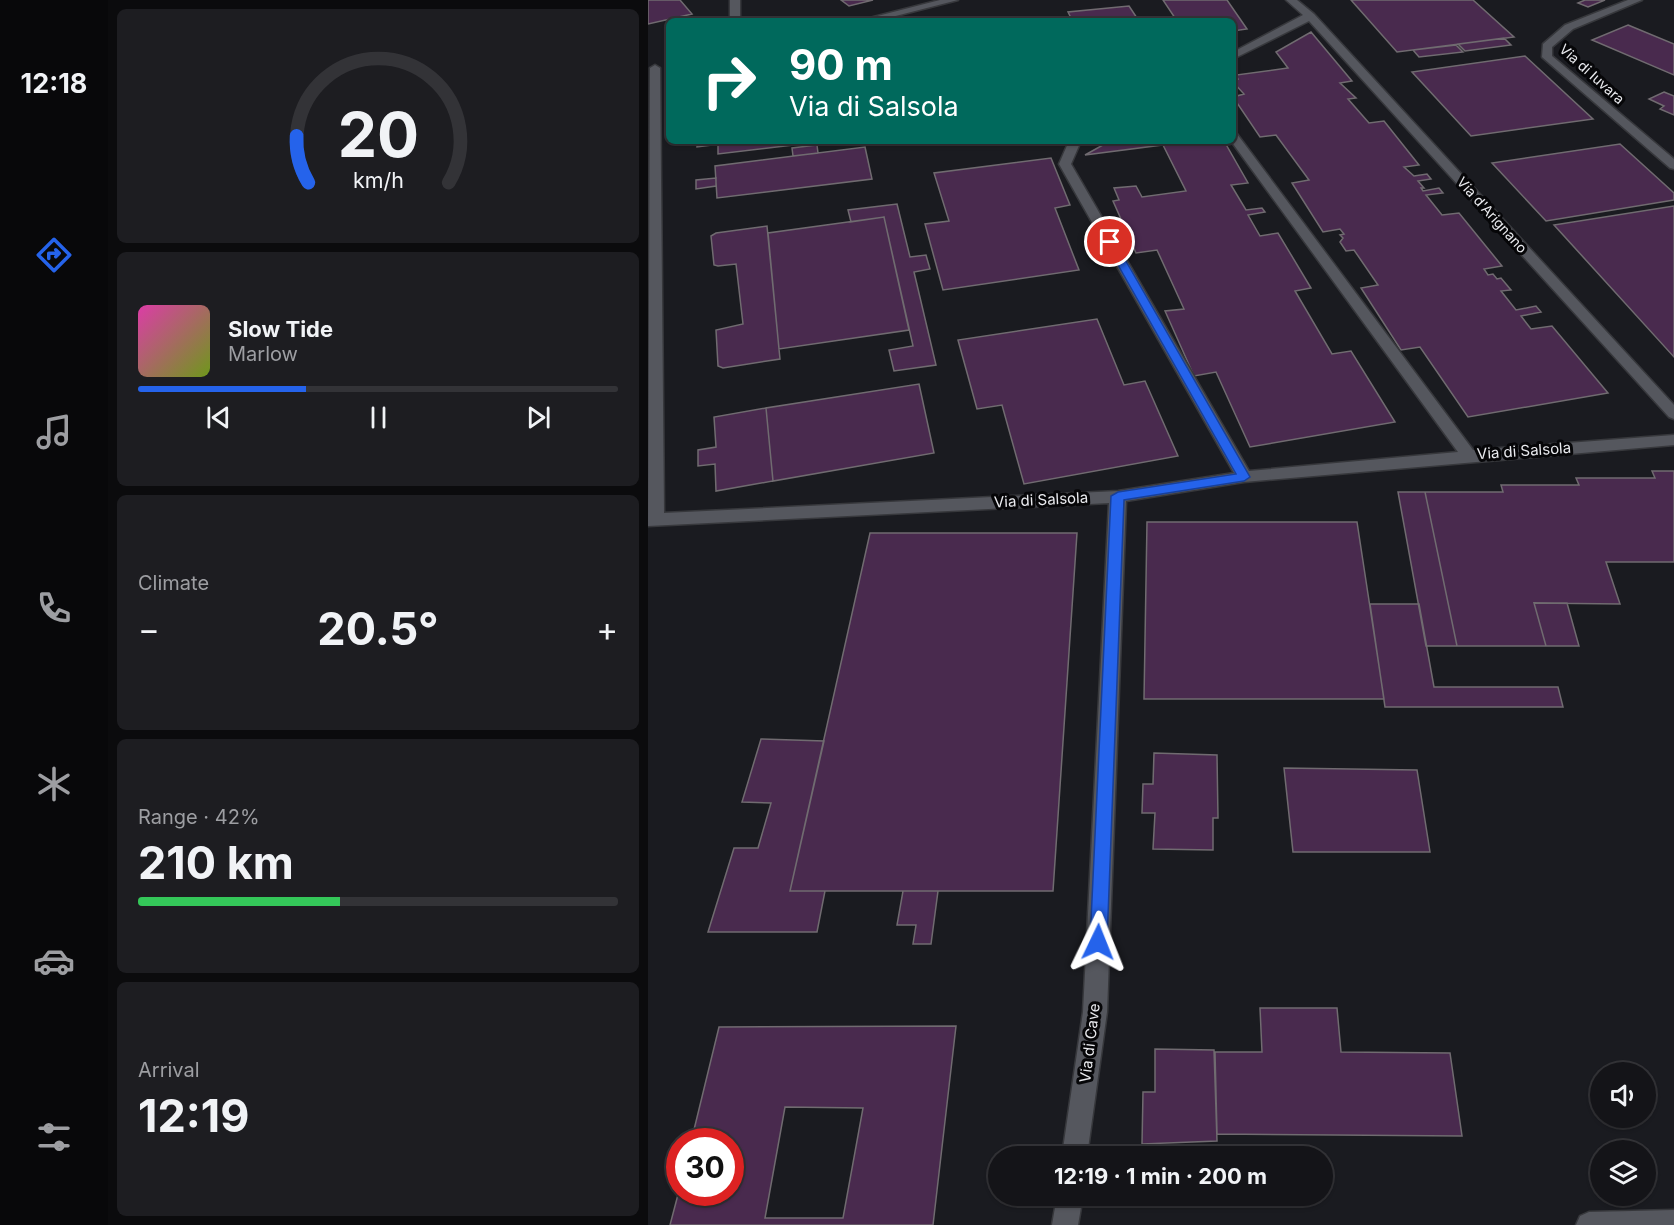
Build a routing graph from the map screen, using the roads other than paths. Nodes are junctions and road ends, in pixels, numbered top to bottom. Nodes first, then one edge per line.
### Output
1 (735, 0) edge
2 (953, 0) edge
3 (1291, 0) edge
4 (1637, 0) edge
5 (1310, 16) junction
6 (735, 18) edge
7 (876, 18) edge
8 (1236, 54) edge
9 (657, 67) edge
10 (1236, 140) edge
11 (1074, 144) edge
12 (1672, 162) edge
13 (1674, 414) edge
14 (1674, 440) edge
15 (1469, 456) junction
16 (1244, 477) junction
17 (1118, 496) junction
18 (652, 519) edge
19 (1076, 1146) edge
20 (1068, 1206) edge
21 (1674, 1223) edge
22 (1065, 1225) edge
23 (1589, 1225) edge

1 - 6 street
2 - 7 street
3 - 5 street, Via d'Arignano
4 - 12 street, Via di Iuvara
5 - 8 street
5 - 13 street, Via d'Arignano
9 - 18 street, Via di Salsola
10 - 15 street
11 - 16 street
14 - 15 street, Via di Salsola
15 - 16 street, Via di Salsola
16 - 17 street, Via di Salsola
17 - 18 street, Via di Salsola
17 - 19 street, Via di Cave
20 - 22 street
21 - 23 street

